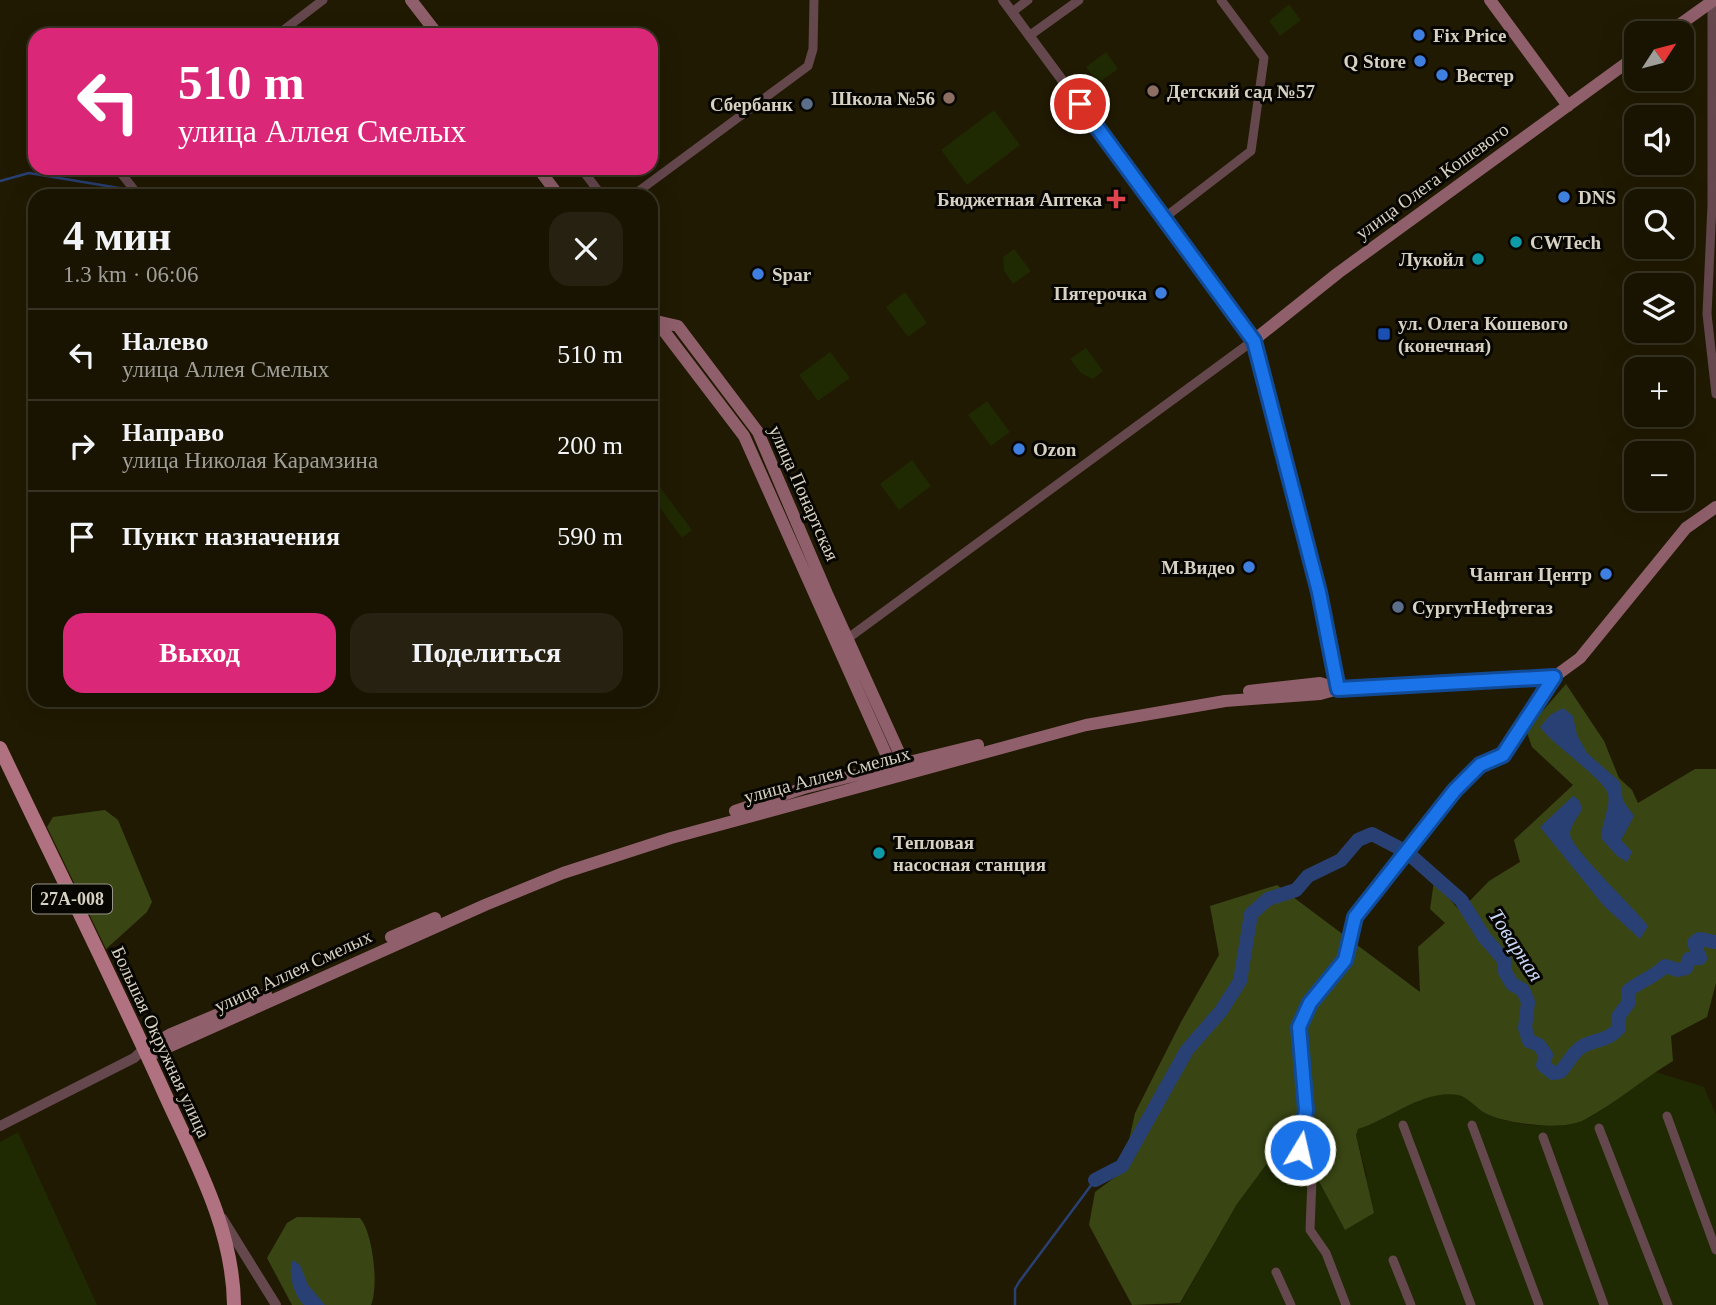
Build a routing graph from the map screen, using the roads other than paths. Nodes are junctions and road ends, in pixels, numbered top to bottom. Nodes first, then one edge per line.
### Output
1 (323, 0) edge
2 (411, 0) edge
3 (814, 0) edge
4 (1003, 0) edge
5 (1028, 0) edge
6 (1079, 0) edge
7 (1221, 0) edge
8 (1490, 0) edge
9 (1713, 1) edge
10 (1012, 12) junction
11 (1685, 21) edge
12 (286, 28) edge
13 (433, 28) edge
14 (1029, 36) junction
15 (1624, 65) edge
16 (1568, 106) junction
17 (123, 175) edge
18 (586, 175) edge
19 (134, 189) edge
20 (596, 189) edge
21 (641, 189) edge
22 (1164, 218) junction
23 (658, 319) edge
24 (658, 323) edge
25 (678, 326) junction
26 (666, 334) junction
27 (1254, 341) junction
28 (1716, 394) edge
29 (1716, 507) edge
30 (822, 598) junction
31 (847, 639) junction
32 (1554, 677) junction
33 (1338, 689) junction
34 (0, 748) edge
35 (900, 769) junction
36 (142, 1054) junction
37 (1667, 1116) dead end
38 (1403, 1125) dead end
39 (1472, 1125) dead end
40 (0, 1126) edge
41 (1599, 1128) dead end
42 (1543, 1137) dead end
43 (220, 1215) junction
44 (1716, 1250) edge
45 (1393, 1260) dead end
46 (256, 1272) junction
47 (1276, 1272) dead end
48 (234, 1280) junction
49 (234, 1305) edge
50 (276, 1305) edge
51 (1291, 1305) edge
52 (1346, 1305) edge
53 (1411, 1305) edge
54 (1471, 1305) edge
55 (1539, 1305) edge
56 (1604, 1305) edge
57 (1668, 1305) edge

1 - 12 street
2 - 13 main road
3 - 21 street
4 - 10 street
5 - 10 street
6 - 14 street
7 - 22 street
8 - 16 main road
9 - 11 main road
9 - 28 street
10 - 14 street
14 - 22 street
15 - 16 main road, улица Олега Кошевого
16 - 27 main road, улица Олега Кошевого
17 - 19 street
18 - 20 street
22 - 27 street
23 - 25 main road, улица Понартская
24 - 26 main road, улица Понартская
25 - 26 main road
25 - 30 main road, улица Понартская
26 - 30 main road, улица Понартская
27 - 31 street
27 - 33 main road
29 - 32 main road
30 - 31 main road, улица Понартская
30 - 35 main road, улица Понартская
31 - 35 main road, улица Понартская
32 - 33 main road, улица Аллея Смелых
32 - 52 street
33 - 35 main road, улица Аллея Смелых
34 - 36 main road, Большая Окружная улица / 27А-008
35 - 36 main road, улица Аллея Смелых
36 - 40 street
36 - 43 main road, Большая Окружная улица / 27А-008
37 - 44 street
38 - 54 street
39 - 55 street
41 - 57 street
42 - 56 street
43 - 46 street, Большая Окружная улица
43 - 48 main road, 27А-008
45 - 53 street
46 - 48 street
46 - 50 street, Большая Окружная улица
47 - 51 street
48 - 49 main road, 27А-008

